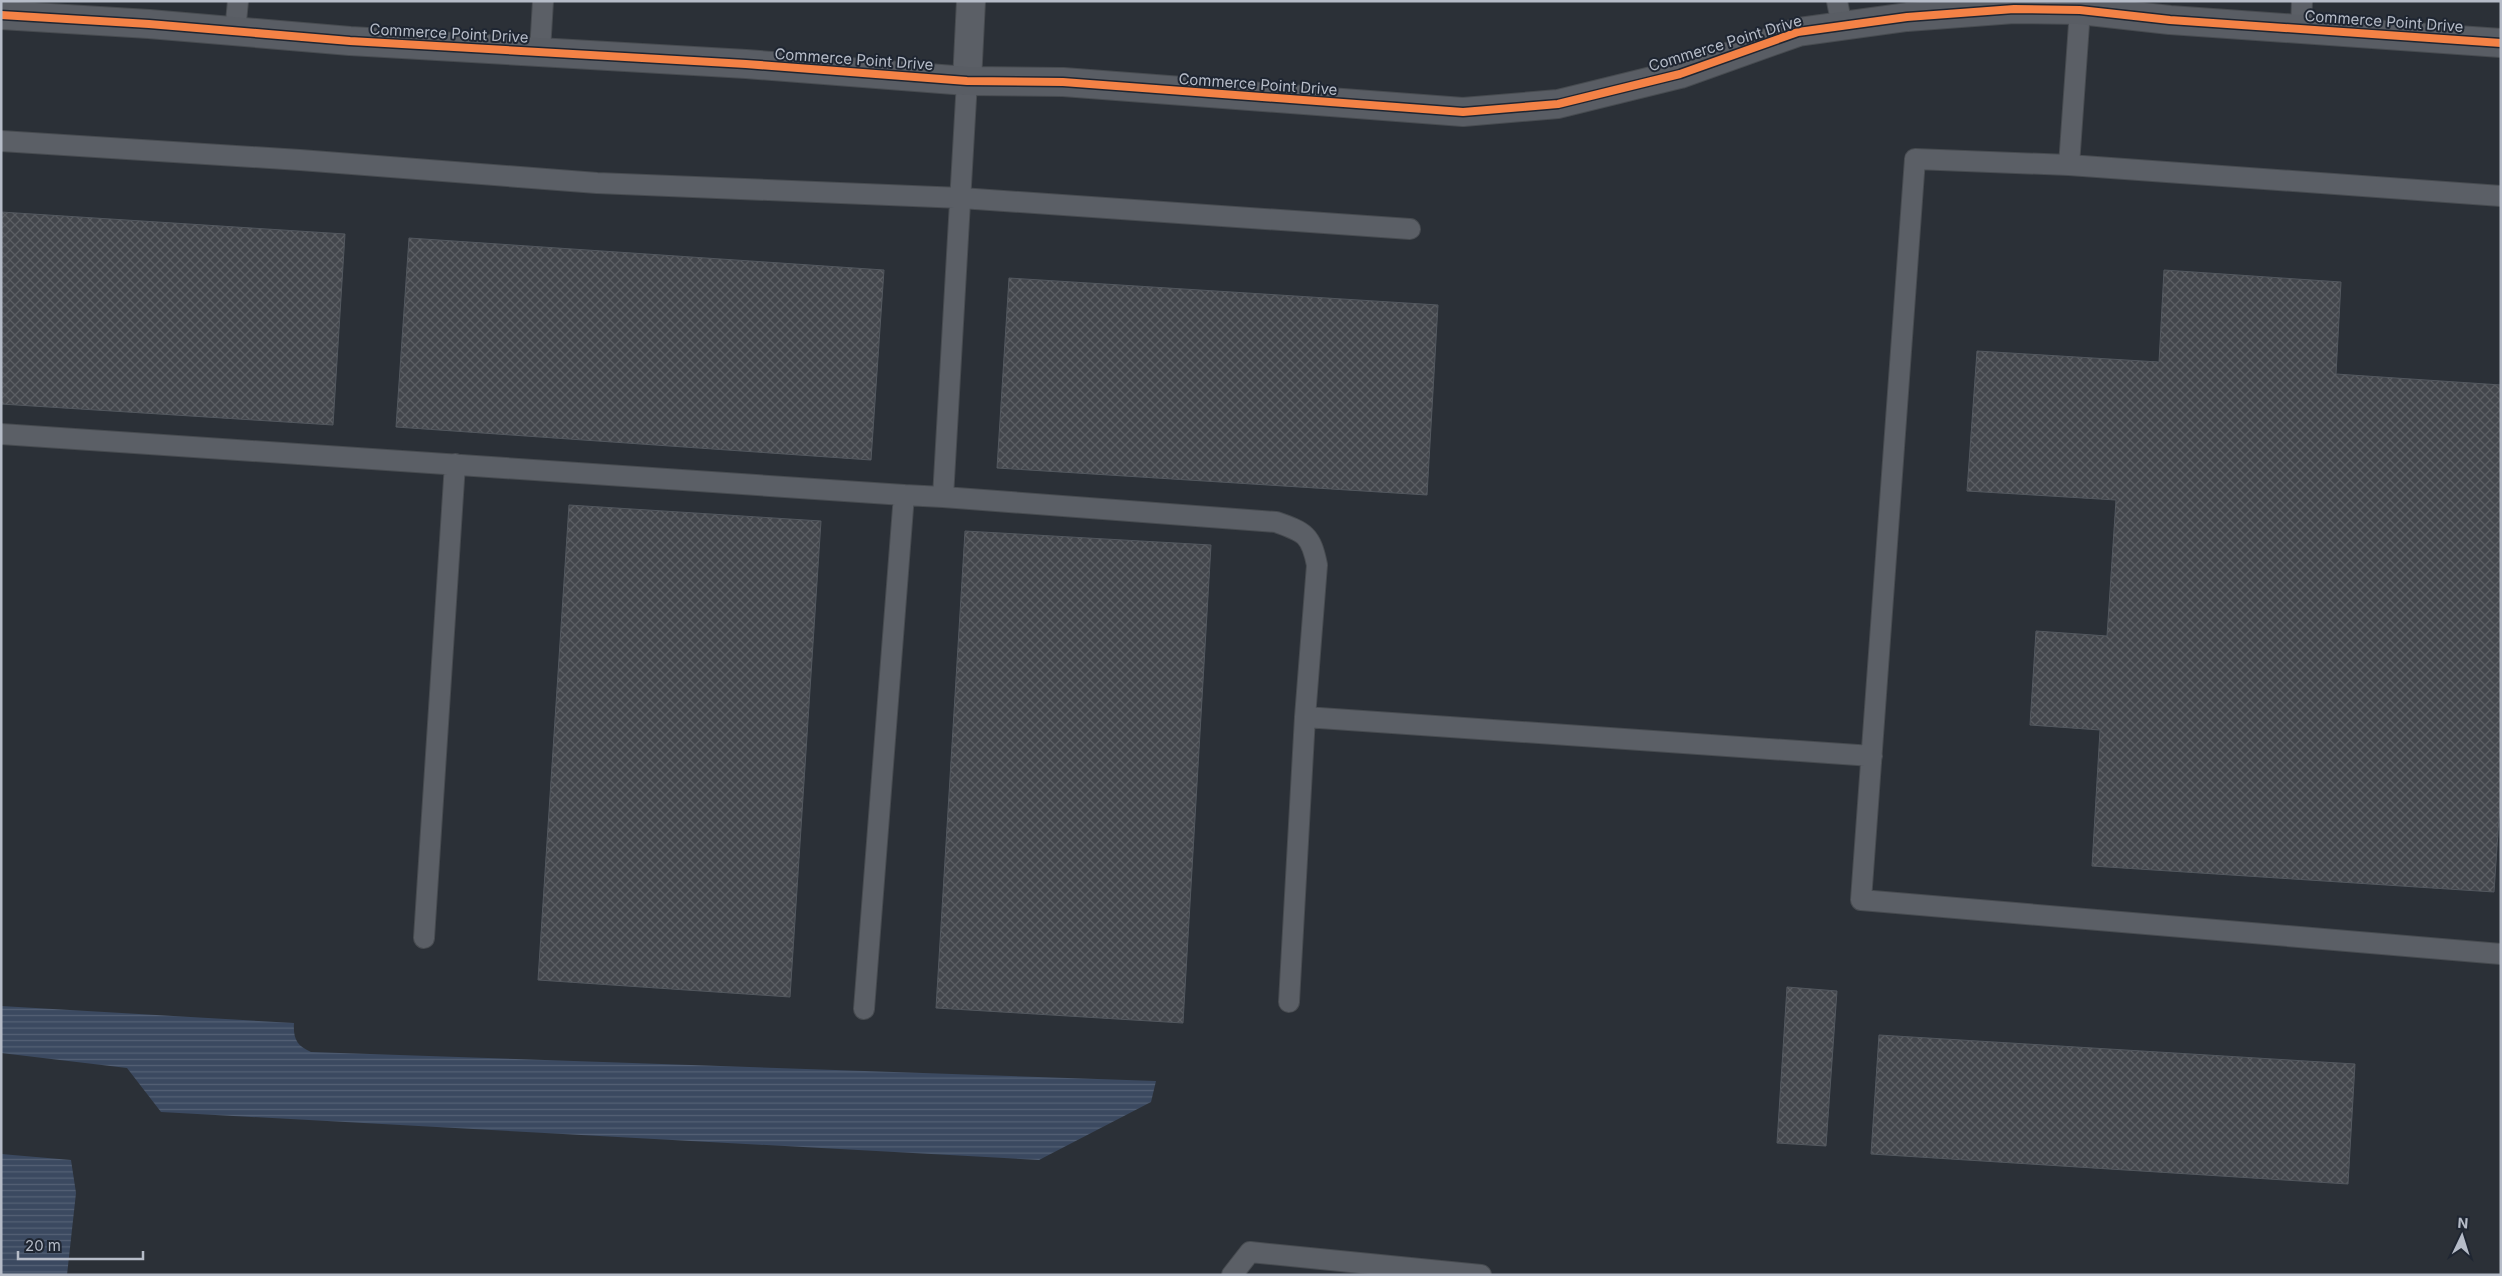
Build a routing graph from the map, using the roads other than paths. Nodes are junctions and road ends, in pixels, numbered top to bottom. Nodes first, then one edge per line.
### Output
1 (238, 1) edge
2 (543, 1) edge
3 (971, 1) edge
4 (2302, 1) edge
5 (2080, 6) edge
6 (1839, 14) edge
7 (1, 15) edge
8 (2301, 29) junction
9 (235, 32) junction
10 (2501, 44) edge
11 (540, 52) junction
12 (967, 81) junction
13 (1, 141) edge
14 (2069, 165) junction
15 (2501, 196) edge
16 (961, 198) junction
17 (1410, 228) dead end
18 (1, 434) edge
19 (455, 464) junction
20 (904, 494) junction
21 (943, 497) junction
22 (1305, 718) junction
23 (1872, 756) junction
24 (424, 938) dead end
25 (2501, 954) edge
26 (1289, 1002) dead end
27 (864, 1009) dead end
28 (1232, 1275) edge
29 (1481, 1275) edge

1 - 9 lane
2 - 11 lane
3 - 12 street
4 - 8 lane
5 - 6 street, Commerce Point Drive
5 - 8 street, Commerce Point Drive
5 - 14 lane
6 - 12 street, Commerce Point Drive
7 - 9 street, Commerce Point Drive
8 - 10 street, Commerce Point Drive
9 - 11 street, Commerce Point Drive
11 - 12 street, Commerce Point Drive
12 - 16 lane
13 - 16 lane
14 - 15 lane
14 - 23 lane
16 - 17 lane
16 - 21 lane
18 - 19 lane
19 - 20 lane
19 - 24 lane
20 - 21 lane
20 - 27 lane
21 - 22 lane
22 - 23 lane
22 - 26 lane
23 - 25 lane
28 - 29 lane

